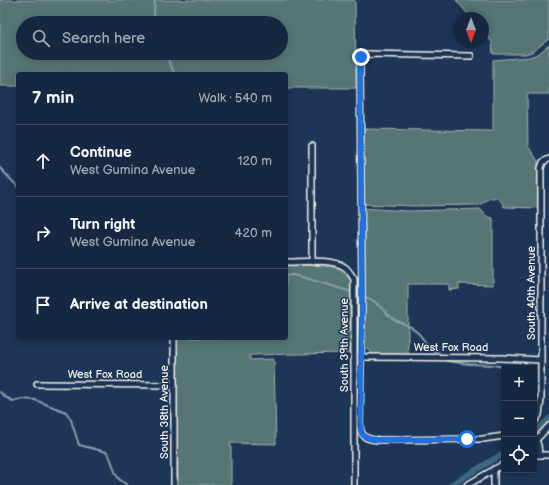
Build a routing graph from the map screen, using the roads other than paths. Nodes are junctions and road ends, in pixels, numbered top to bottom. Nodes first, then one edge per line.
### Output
1 (471, 56) dead end
2 (312, 146) dead end
3 (549, 159) edge
4 (288, 262) edge
5 (312, 262) junction
6 (542, 266) junction
7 (549, 267) edge
8 (174, 340) edge
9 (361, 356) junction
10 (541, 360) junction
11 (37, 384) dead end
12 (174, 385) junction
13 (537, 418) edge
14 (549, 426) edge
15 (501, 436) edge
16 (536, 437) edge
17 (537, 455) edge
18 (549, 455) edge
19 (501, 466) edge
20 (494, 469) junction
21 (174, 485) edge
22 (354, 485) edge
23 (467, 485) edge
24 (494, 485) edge

1 - 9 street
2 - 5 street
3 - 6 street, South 40th Avenue
4 - 5 street, South 39th Avenue
5 - 22 street, South 39th Avenue
6 - 7 street
6 - 10 street, South 40th Avenue
8 - 12 street, South 38th Avenue
9 - 10 street, West Fox Road
9 - 15 street
10 - 13 street, South 40th Avenue
11 - 12 street, West Fox Road
12 - 21 street, South 38th Avenue
14 - 16 street
17 - 18 street
19 - 20 street
20 - 23 street
20 - 24 street

